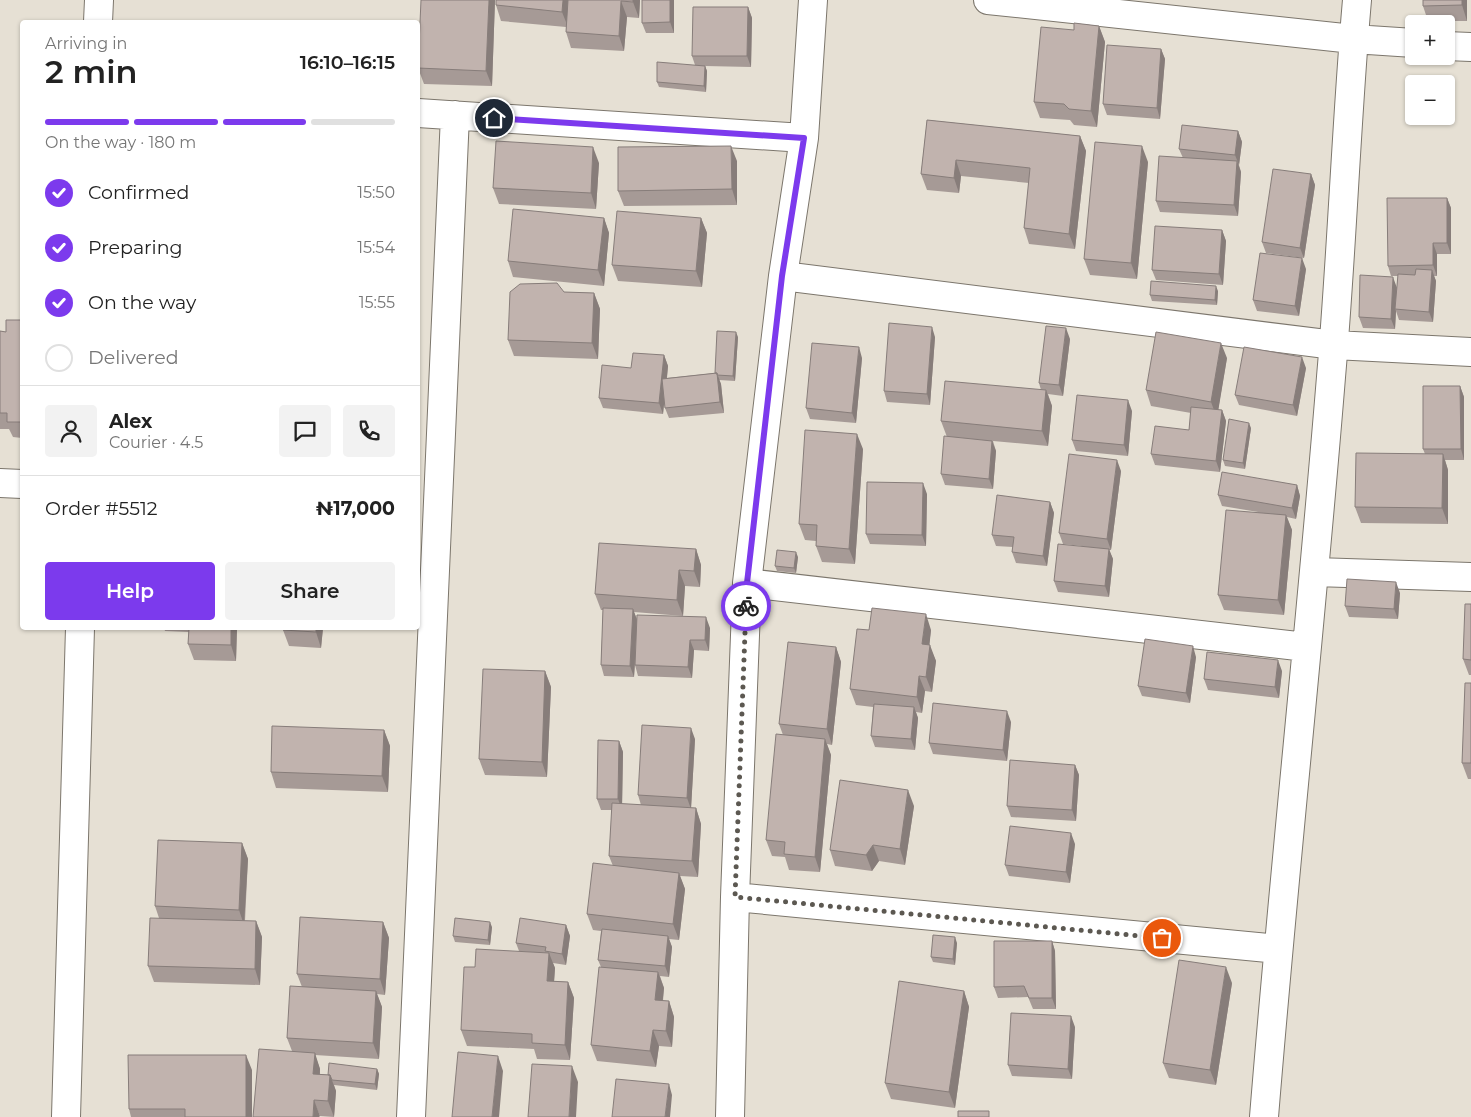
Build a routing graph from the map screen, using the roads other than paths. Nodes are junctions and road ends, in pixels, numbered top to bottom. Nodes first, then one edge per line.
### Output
1 (99, 0) edge
2 (812, 0) edge
3 (988, 0) edge
4 (1357, 0) edge
5 (98, 20) edge
6 (1353, 39) junction
7 (1405, 42) edge
8 (1455, 46) edge
9 (1471, 47) edge
10 (420, 113) edge
11 (455, 115) junction
12 (804, 138) junction
13 (782, 276) junction
14 (1334, 345) junction
15 (1471, 352) edge
16 (0, 483) edge
17 (20, 484) edge
18 (1315, 572) junction
19 (1471, 577) edge
20 (747, 583) junction
21 (80, 630) edge
22 (1306, 647) junction
23 (735, 897) junction
24 (1278, 949) junction
25 (66, 1117) edge
26 (411, 1117) edge
27 (730, 1117) edge
28 (1264, 1117) edge

1 - 5 street
2 - 12 street
3 - 6 street
4 - 6 street
6 - 7 street
6 - 14 street
8 - 9 street
10 - 11 street
11 - 12 street
11 - 26 street
12 - 13 street
13 - 14 street
13 - 20 street
14 - 15 street
14 - 18 street
16 - 17 street
18 - 19 street
18 - 22 street
20 - 22 street
20 - 23 street
21 - 25 street
22 - 24 street
23 - 24 street
23 - 27 street
24 - 28 street

